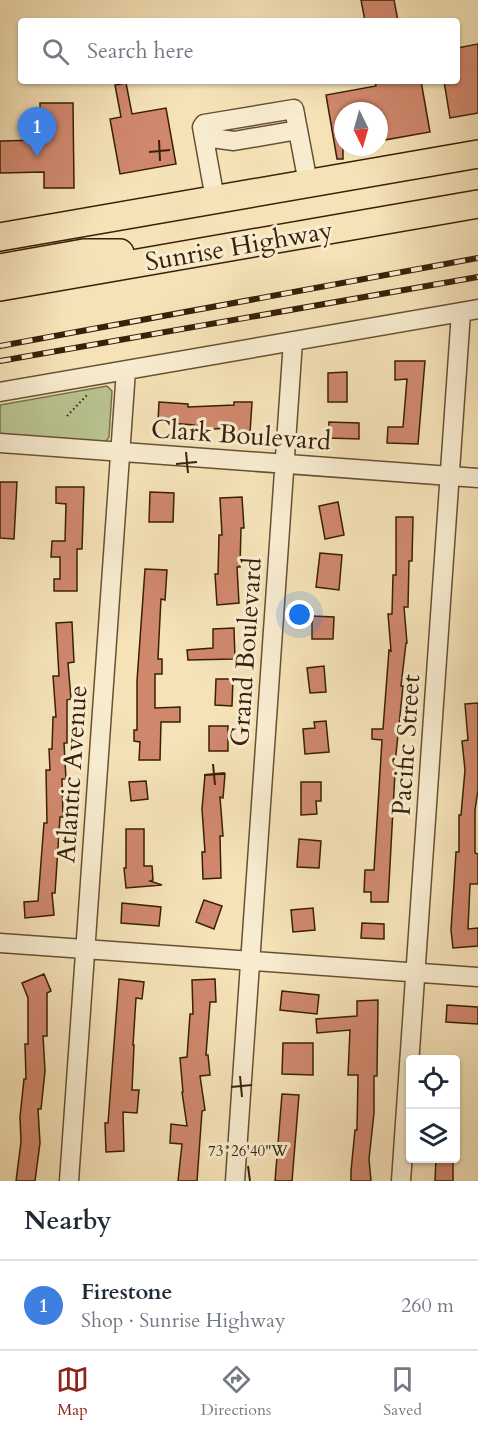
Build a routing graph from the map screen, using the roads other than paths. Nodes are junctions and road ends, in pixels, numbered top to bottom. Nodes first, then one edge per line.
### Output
1 (478, 154) edge
2 (308, 183) junction
3 (215, 199) junction
4 (478, 204) edge
5 (0, 237) edge
6 (203, 252) junction
7 (0, 268) edge
8 (0, 287) edge
9 (470, 310) edge
10 (293, 341) junction
11 (126, 370) junction
12 (0, 392) edge
13 (0, 443) edge
14 (120, 452) junction
15 (284, 464) junction
16 (451, 476) junction
17 (478, 478) edge
18 (0, 943) edge
19 (86, 949) junction
20 (250, 961) junction
21 (415, 973) junction
22 (478, 977) edge
23 (69, 1181) edge
24 (235, 1181) edge
25 (401, 1181) edge

1 - 2 highway, Sunrise Highway
2 - 3 highway, Sunrise Highway
2 - 3 street
3 - 5 highway, Sunrise Highway
4 - 6 highway, Sunrise Highway
6 - 7 highway
6 - 8 highway, Sunrise Highway
9 - 10 street
9 - 16 street, Pacific Street
10 - 11 street
10 - 15 street, Grand Boulevard
11 - 12 street
11 - 14 street, Atlantic Avenue
13 - 14 street, Clark Boulevard
14 - 15 street, Clark Boulevard
14 - 19 street, Atlantic Avenue
15 - 16 street, Clark Boulevard
15 - 20 street, Grand Boulevard
16 - 17 street, Clark Boulevard
16 - 21 street, Pacific Street
18 - 19 street
19 - 20 street
19 - 23 street, Atlantic Avenue
20 - 21 street
20 - 24 street, Grand Boulevard
21 - 22 street
21 - 25 street, Pacific Street

